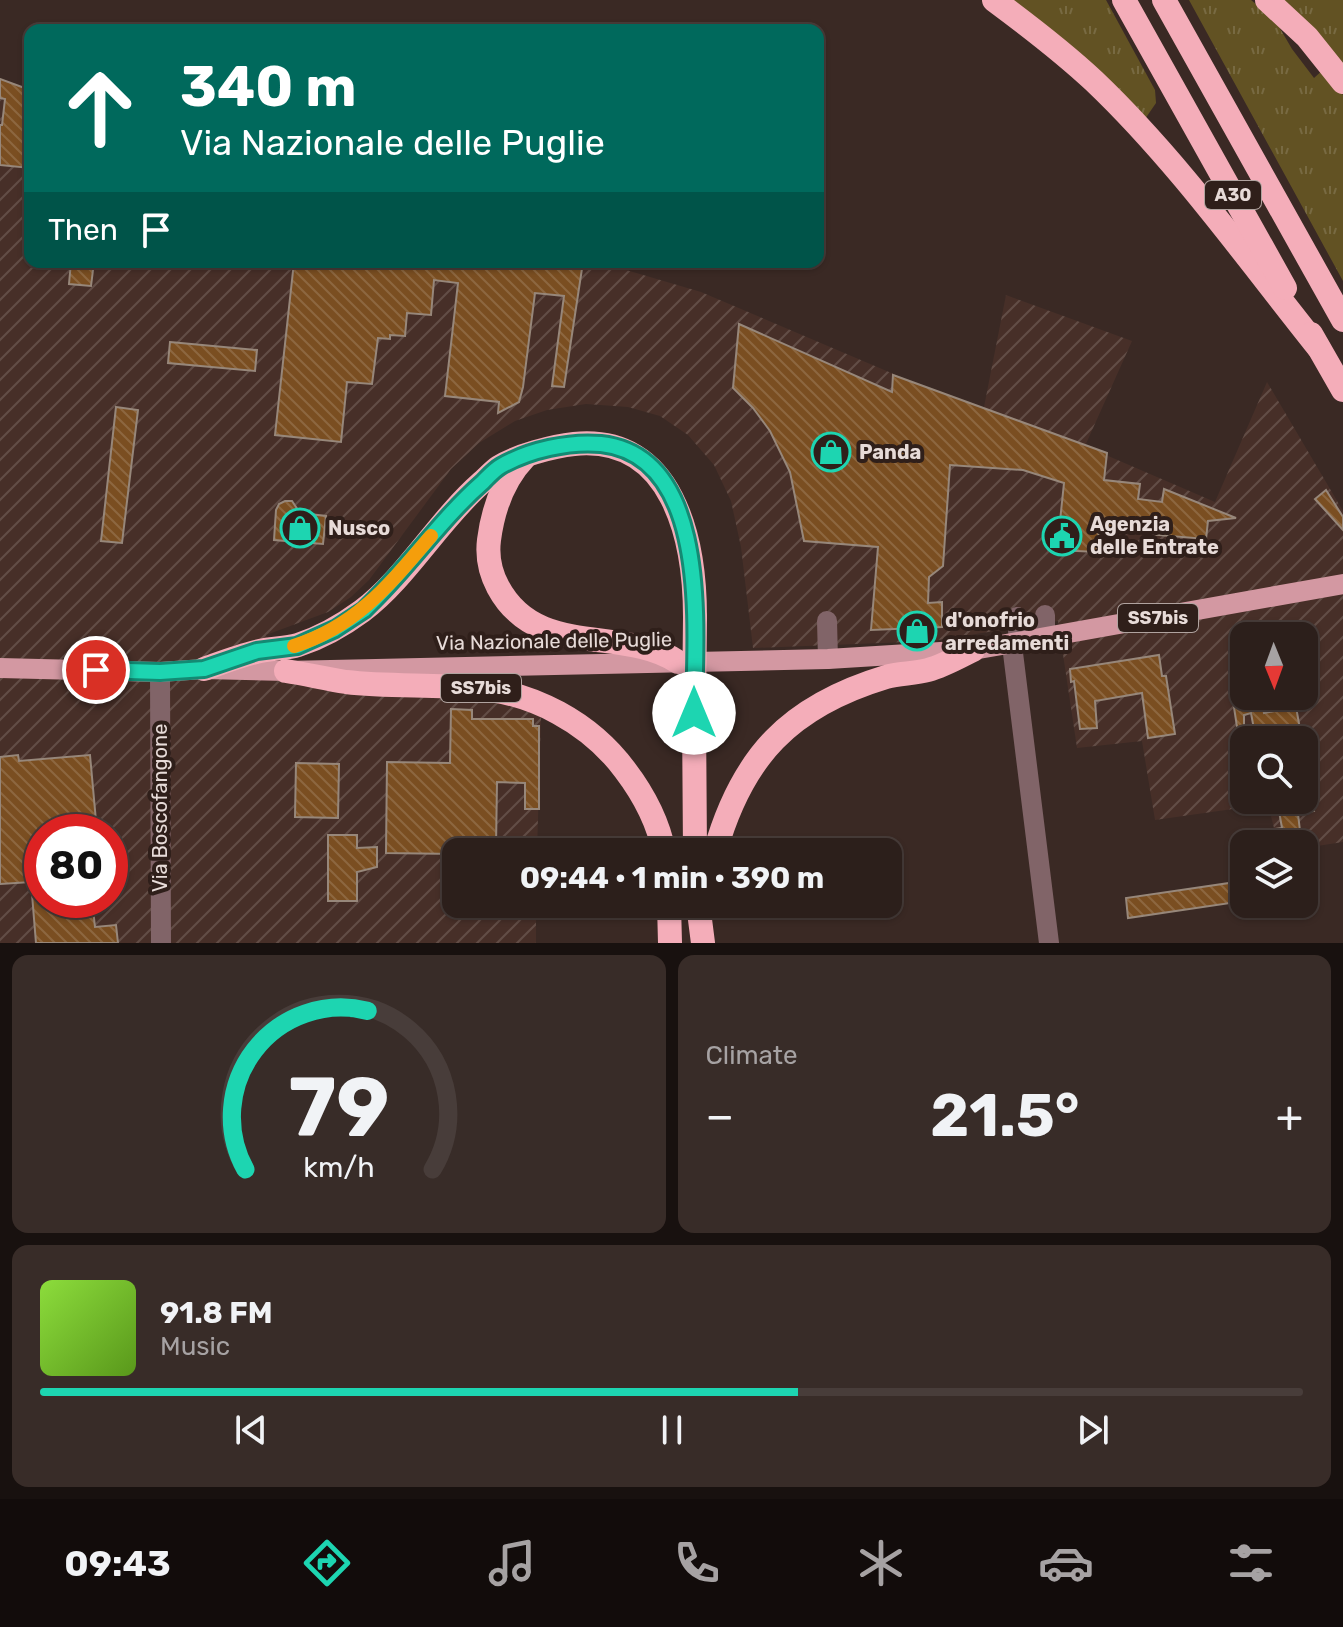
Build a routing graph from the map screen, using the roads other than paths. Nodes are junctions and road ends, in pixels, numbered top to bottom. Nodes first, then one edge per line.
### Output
1 (994, 0) edge
2 (1124, 0) edge
3 (1164, 0) edge
4 (1267, 0) edge
5 (1343, 82) edge
6 (1343, 320) edge
7 (1318, 347) junction
8 (1343, 390) edge
9 (525, 457) junction
10 (1343, 584) edge
11 (1045, 615) dead end
12 (1017, 617) dead end
13 (827, 621) dead end
14 (1045, 639) junction
15 (1016, 644) junction
16 (973, 650) junction
17 (828, 659) junction
18 (678, 662) junction
19 (0, 668) edge
20 (204, 669) junction
21 (286, 671) junction
22 (160, 672) junction
23 (660, 838) edge
24 (695, 838) edge
25 (719, 838) edge
26 (669, 918) edge
27 (694, 918) edge
28 (699, 918) edge
29 (707, 918) edge
30 (161, 943) edge
31 (670, 943) edge
32 (691, 943) edge
33 (704, 943) edge
34 (1049, 943) edge

1 - 7 highway
2 - 7 highway, A30
3 - 6 highway, A30
4 - 5 highway
7 - 8 highway, A30
9 - 18 highway, SS7bis
9 - 20 highway, SS7bis
9 - 24 highway, SS7bis, bridge
10 - 14 main road, Via Nazionale delle Puglie / SS7bis
11 - 14 street
12 - 15 street
13 - 17 street
14 - 15 main road, Via Nazionale delle Puglie / SS7bis
15 - 16 main road, Via Nazionale delle Puglie / SS7bis
15 - 34 street
16 - 17 main road, Via Nazionale delle Puglie / SS7bis
16 - 25 highway, SS7bis
17 - 18 main road, Via Nazionale delle Puglie / SS7bis
18 - 21 main road, Via Nazionale delle Puglie / SS7bis
19 - 22 main road, Via Nazionale delle Puglie / SS7bis
20 - 21 main road, Via Nazionale delle Puglie / SS7bis
20 - 22 main road, Via Nazionale delle Puglie / SS7bis
21 - 23 highway, SS7bis
22 - 30 street, Via Boscofangone
26 - 31 highway
27 - 32 highway
28 - 33 highway
29 - 33 highway

